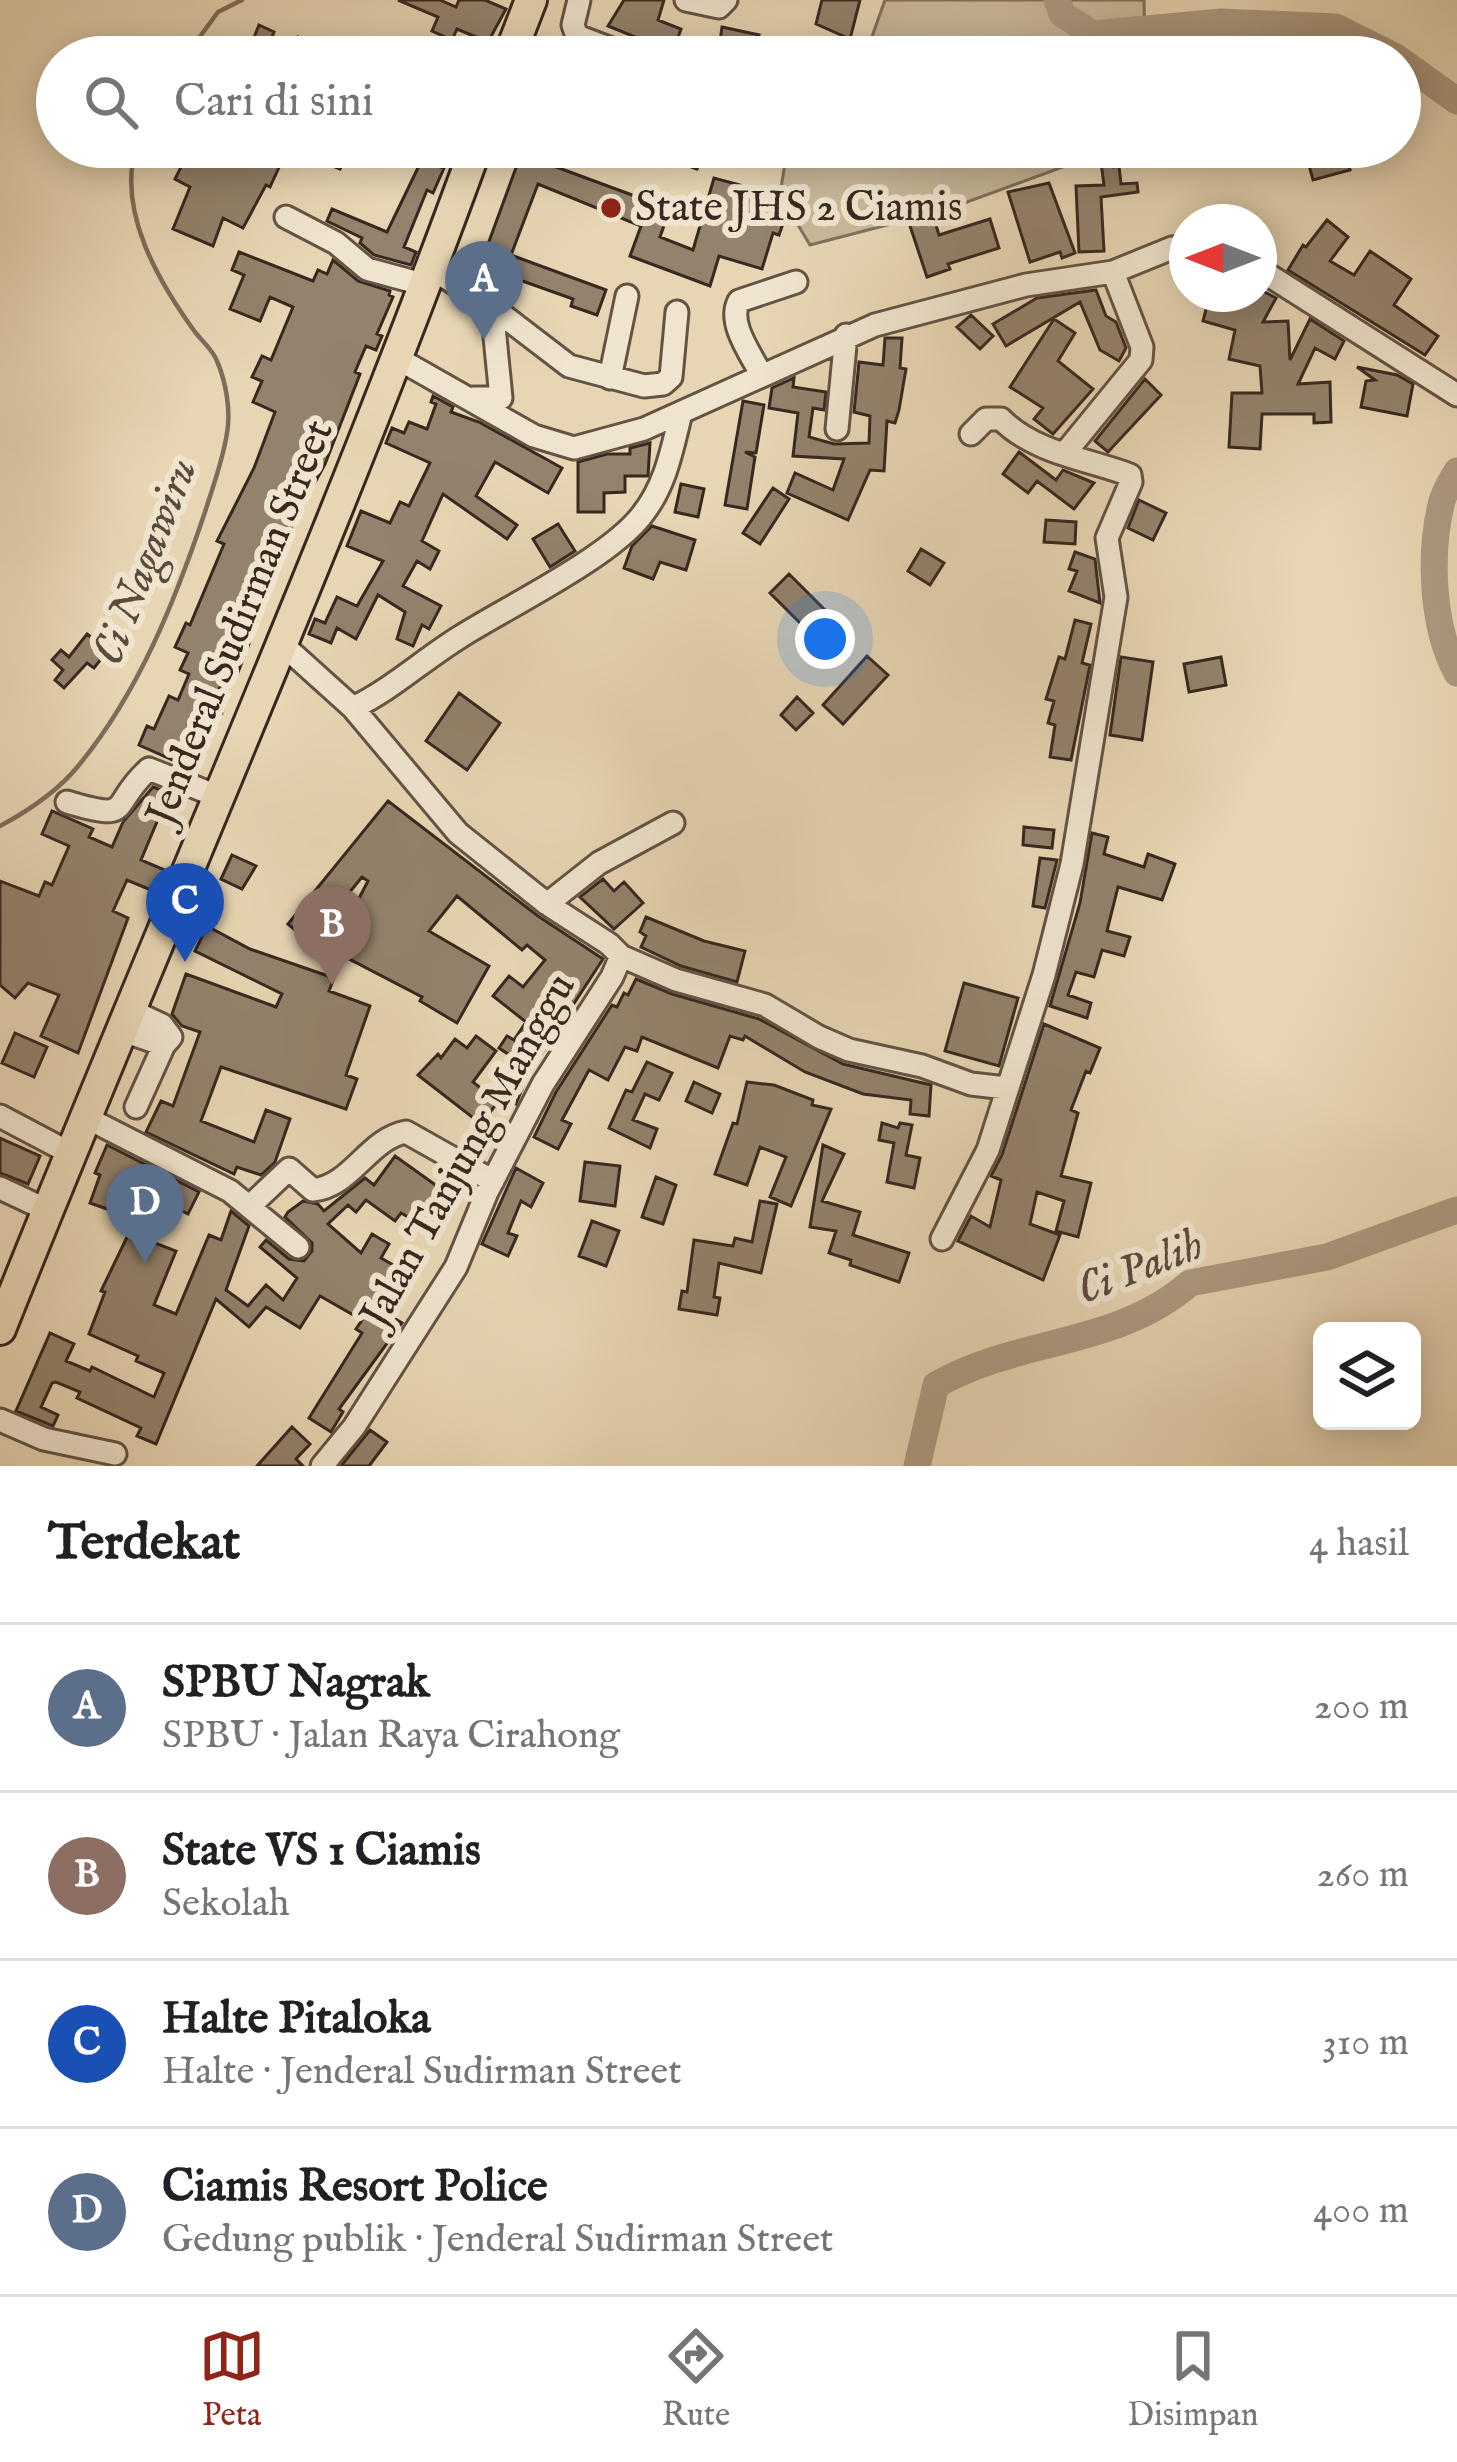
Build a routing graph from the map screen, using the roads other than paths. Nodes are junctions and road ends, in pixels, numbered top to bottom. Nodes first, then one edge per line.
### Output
1 (531, 0) edge
2 (579, 0) edge
3 (686, 0) edge
4 (726, 0) edge
5 (517, 36) edge
6 (579, 36) edge
7 (468, 168) edge
8 (286, 217) dead end
9 (1169, 249) edge
10 (1113, 272) junction
11 (426, 276) junction
12 (1277, 280) edge
13 (796, 282) dead end
14 (627, 296) dead end
15 (492, 307) junction
16 (677, 313) dead end
17 (846, 334) junction
18 (397, 353) junction
19 (762, 376) junction
20 (610, 378) junction
21 (1457, 394) edge
22 (681, 413) junction
23 (837, 429) dead end
24 (971, 434) dead end
25 (1065, 453) junction
26 (282, 644) junction
27 (353, 708) junction
28 (217, 796) junction
29 (67, 802) dead end
30 (673, 823) dead end
31 (547, 904) junction
32 (621, 956) junction
33 (126, 1020) junction
34 (1006, 1088) junction
35 (136, 1107) dead end
36 (0, 1116) edge
37 (85, 1117) junction
38 (70, 1153) junction
39 (493, 1181) junction
40 (0, 1188) edge
41 (250, 1206) junction
42 (47, 1210) junction
43 (942, 1239) dead end
44 (298, 1247) dead end
45 (0, 1329) edge
46 (0, 1420) edge
47 (115, 1454) dead end
48 (322, 1466) edge

1 - 5 highway
2 - 6 street
3 - 4 street
7 - 11 highway, Jenderal Sudirman Street
8 - 11 street
9 - 10 street
10 - 17 street
10 - 25 street
11 - 15 street
11 - 18 highway, Jenderal Sudirman Street
12 - 21 street
13 - 19 street
14 - 20 street
15 - 18 street
15 - 20 street
16 - 20 street
17 - 19 street
17 - 23 street
18 - 22 street
18 - 26 highway, Jenderal Sudirman Street
19 - 22 street
22 - 27 street
24 - 25 street
25 - 34 street
26 - 27 street, Jalan Tanjung Manggu
26 - 28 highway, Jenderal Sudirman Street
27 - 31 street, Jalan Tanjung Manggu
28 - 29 street
28 - 33 highway, Jenderal Sudirman Street
30 - 31 street
31 - 32 street, Jalan Tanjung Manggu
32 - 34 street
32 - 39 street, Jalan Tanjung Manggu
33 - 35 street
33 - 37 highway, Jenderal Sudirman Street
34 - 43 street
36 - 38 street
37 - 38 highway, Jenderal Sudirman Street
37 - 41 street
38 - 42 highway, Jenderal Sudirman Street
39 - 41 street
39 - 48 street, Jalan Tanjung Manggu
40 - 42 street
41 - 44 street
42 - 45 highway, Jenderal Sudirman Street
46 - 47 street

